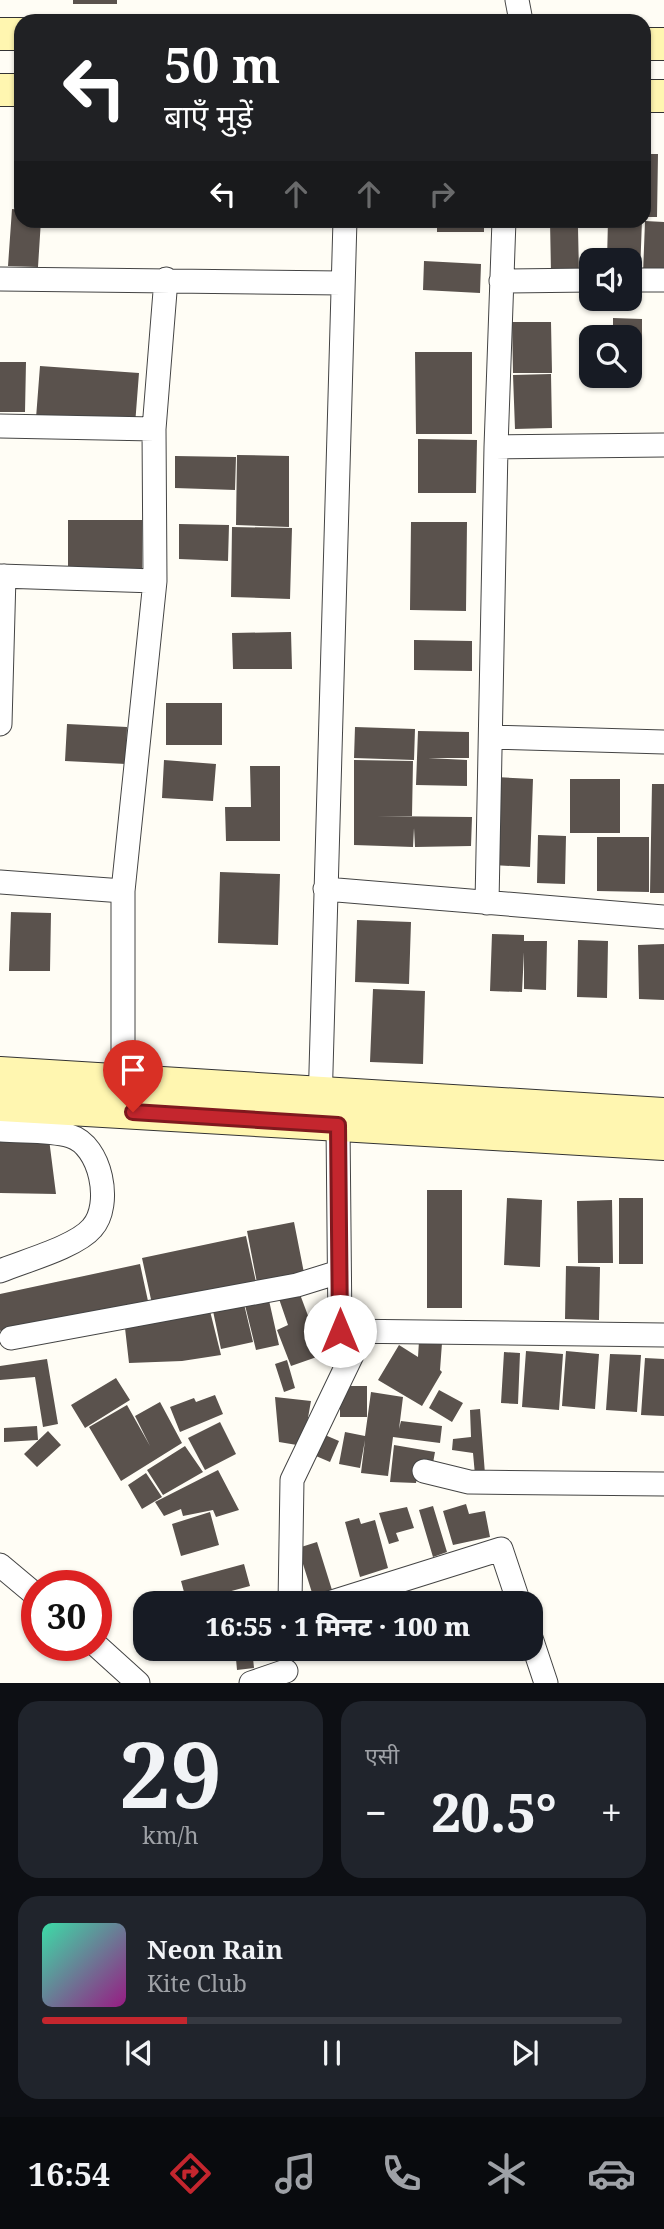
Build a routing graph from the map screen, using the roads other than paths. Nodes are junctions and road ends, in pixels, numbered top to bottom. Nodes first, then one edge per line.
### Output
1 (344, 228) edge
2 (504, 228) edge
3 (0, 279) edge
4 (166, 279) junction
5 (642, 280) edge
6 (664, 280) edge
7 (501, 281) junction
8 (579, 281) edge
9 (341, 283) junction
10 (0, 426) edge
11 (154, 429) junction
12 (664, 445) edge
13 (496, 447) junction
14 (2, 576) edge
15 (155, 581) junction
16 (0, 724) edge
17 (491, 737) junction
18 (664, 742) edge
19 (0, 882) edge
20 (325, 889) junction
21 (124, 891) junction
22 (487, 903) junction
23 (664, 917) edge
24 (0, 1073) edge
25 (124, 1079) junction
26 (0, 1105) edge
27 (326, 1114) junction
28 (664, 1114) edge
29 (0, 1130) edge
30 (664, 1144) edge
31 (0, 1271) edge
32 (340, 1272) junction
33 (363, 1332) junction
34 (664, 1335) edge
35 (11, 1338) dead end
36 (424, 1471) dead end
37 (664, 1484) edge
38 (0, 1565) edge
39 (21, 1583) edge
40 (290, 1591) edge
41 (367, 1591) edge
42 (516, 1591) edge
43 (112, 1659) edge
44 (539, 1661) edge
45 (287, 1667) edge
46 (138, 1683) edge
47 (251, 1683) edge
48 (546, 1683) edge

1 - 9 street
2 - 7 street
3 - 4 street
4 - 9 street
4 - 11 street
5 - 6 street
7 - 8 street
7 - 13 street
9 - 20 street
10 - 11 street
11 - 15 street
12 - 13 street
13 - 17 street
14 - 15 street
14 - 16 street
15 - 21 street
17 - 18 street
17 - 22 street
19 - 21 street
20 - 22 street
20 - 27 street
21 - 25 street
22 - 23 street
24 - 25 street
25 - 27 street
26 - 27 street
27 - 28 street
27 - 30 street
27 - 32 street
29 - 31 street
32 - 33 street
32 - 35 street
33 - 34 street
33 - 40 street
36 - 37 street
38 - 39 street
41 - 42 street
43 - 46 street
44 - 48 street
45 - 47 street

